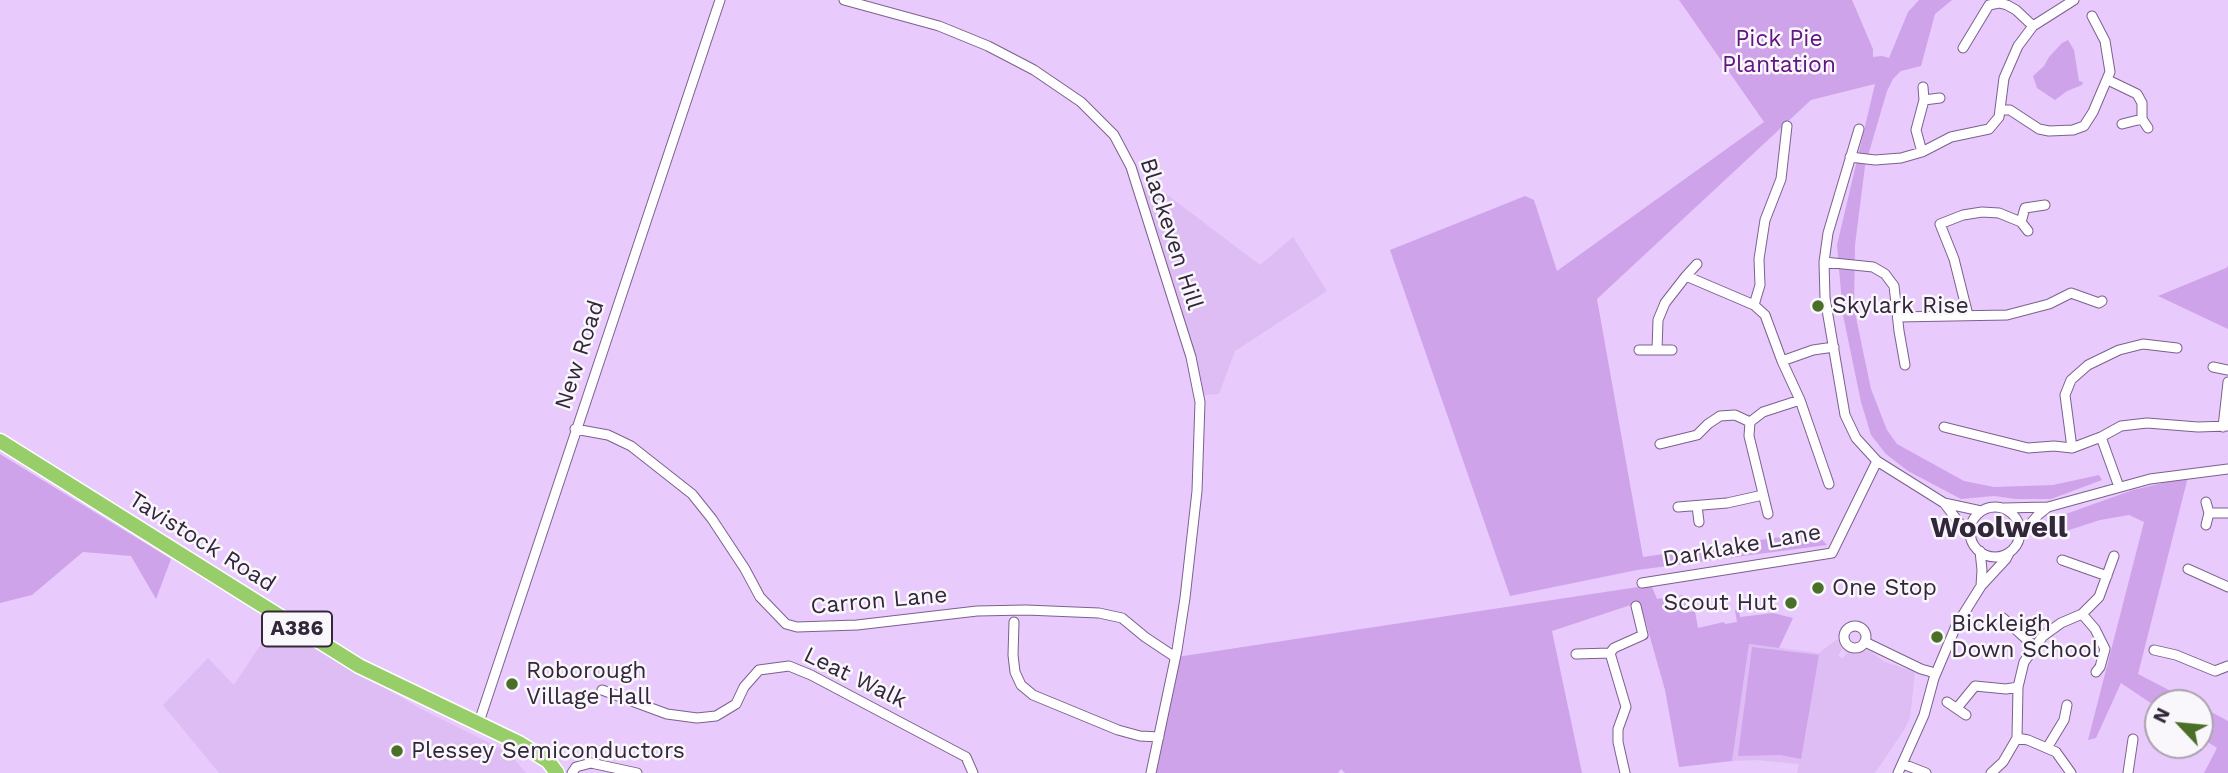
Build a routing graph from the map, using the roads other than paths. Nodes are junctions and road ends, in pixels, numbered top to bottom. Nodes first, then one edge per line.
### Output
1 (720, 0) edge
2 (844, 0) edge
3 (2074, 0) edge
4 (2092, 16) dead end
5 (2033, 26) junction
6 (1963, 48) dead end
7 (2108, 80) junction
8 (1923, 87) dead end
9 (1940, 98) dead end
10 (1924, 100) junction
11 (2000, 110) junction
12 (2122, 124) dead end
13 (1787, 126) dead end
14 (1859, 129) dead end
15 (1922, 152) junction
16 (1850, 157) junction
17 (2045, 205) dead end
18 (2021, 222) junction
19 (2028, 231) dead end
20 (1824, 262) junction
21 (1697, 264) dead end
22 (1686, 276) junction
23 (2102, 301) dead end
24 (1754, 305) junction
25 (1968, 315) junction
26 (1898, 317) junction
27 (1834, 347) junction
28 (2177, 348) dead end
29 (1639, 350) dead end
30 (1657, 351) junction
31 (1672, 351) dead end
32 (1782, 361) junction
33 (1905, 365) dead end
34 (2213, 367) dead end
35 (2228, 370) edge
36 (2228, 382) edge
37 (1800, 400) junction
38 (1750, 422) junction
39 (2225, 426) edge
40 (1944, 427) dead end
41 (575, 429) junction
42 (2101, 437) junction
43 (0, 442) edge
44 (1660, 444) dead end
45 (2072, 448) junction
46 (1877, 461) junction
47 (2228, 469) edge
48 (1829, 484) dead end
49 (2119, 487) junction
50 (1763, 495) junction
51 (2206, 502) dead end
52 (1944, 503) junction
53 (1697, 506) junction
54 (1678, 507) dead end
55 (2048, 507) junction
56 (2004, 509) junction
57 (1981, 512) junction
58 (2209, 513) junction
59 (2228, 513) edge
60 (1768, 514) dead end
61 (1699, 522) dead end
62 (2206, 525) dead end
63 (2020, 537) junction
64 (1971, 538) junction
65 (1980, 551) junction
66 (2009, 553) junction
67 (2114, 556) dead end
68 (2062, 560) dead end
69 (2188, 569) dead end
70 (2107, 576) junction
71 (2202, 577) junction
72 (1642, 583) dead end
73 (1981, 586) junction
74 (2228, 587) edge
75 (2197, 588) dead end
76 (1636, 606) dead end
77 (2082, 614) junction
78 (2003, 618) dead end
79 (1014, 622) dead end
80 (1865, 642) dead end
81 (2180, 643) dead end
82 (2035, 647) junction
83 (2154, 650) dead end
84 (1176, 653) junction
85 (1576, 653) dead end
86 (1610, 653) junction
87 (2175, 655) junction
88 (2228, 666) edge
89 (2096, 672) dead end
90 (1936, 673) junction
91 (2018, 687) junction
92 (602, 690) dead end
93 (1947, 702) dead end
94 (2067, 705) dead end
95 (1956, 708) junction
96 (1966, 715) dead end
97 (2064, 720) junction
98 (2076, 721) dead end
99 (479, 722) junction
100 (1158, 737) junction
101 (2017, 738) junction
102 (2133, 739) dead end
103 (2047, 748) junction
104 (532, 752) junction
105 (1901, 769) edge
106 (544, 773) edge
107 (557, 773) edge
108 (572, 773) edge
109 (636, 773) edge
110 (973, 773) edge
111 (1151, 773) edge
112 (1625, 773) edge
113 (1926, 773) edge
114 (1991, 773) edge
115 (2071, 773) edge
116 (2129, 773) edge

1 - 41 street, New Road
2 - 84 street, Blackeven Hill
3 - 5 street
4 - 7 street
5 - 6 street
5 - 11 street
7 - 11 street
7 - 12 street
8 - 10 street
9 - 10 street
10 - 15 street
11 - 15 street
13 - 24 street
14 - 16 street
15 - 16 street
16 - 20 street
17 - 18 street
18 - 19 street
18 - 25 street
20 - 26 street
20 - 27 street
21 - 22 street
22 - 24 street
22 - 30 street
23 - 25 street
24 - 32 street
25 - 26 street
26 - 33 street
27 - 32 street
27 - 46 street
28 - 45 street
29 - 30 street
30 - 31 street
32 - 37 street
34 - 35 street
36 - 39 street
37 - 38 street
37 - 48 street
38 - 44 street
38 - 50 street
39 - 42 street
40 - 45 street
41 - 84 street, Carron Lane
41 - 99 street, New Road
42 - 45 street
42 - 49 street
43 - 99 highway, Tavistock Road / A386
46 - 52 street
46 - 72 street, Darklake Lane
47 - 49 street
49 - 55 street
50 - 53 street
50 - 60 street
51 - 58 street
52 - 57 street
52 - 64 street
53 - 54 street
53 - 61 street
55 - 56 street
55 - 63 street
56 - 57 street
56 - 63 street
57 - 64 street
58 - 59 street
58 - 62 street
63 - 66 street
64 - 65 street
65 - 66 street
65 - 73 street
66 - 73 street
67 - 70 street
68 - 70 street
69 - 71 street
70 - 77 street
71 - 74 street
71 - 75 street
73 - 90 street
76 - 86 street
77 - 82 street
77 - 89 street
78 - 82 street
79 - 100 street
80 - 90 street
81 - 87 street
82 - 91 street
83 - 87 street
84 - 100 street, Blackeven Hill
85 - 86 street
86 - 112 street
87 - 88 street
90 - 105 street
91 - 95 street
91 - 101 street
92 - 110 street, Leat Walk
93 - 95 street
94 - 97 street
95 - 96 street
97 - 98 street
97 - 103 street
99 - 104 highway, Tavistock Road / A386
100 - 111 street, Blackeven Hill
101 - 103 street
101 - 114 street
102 - 116 street
103 - 115 street
104 - 106 highway, Tavistock Road / A386
104 - 107 highway, Tavistock Road / A386
105 - 113 street
108 - 109 street

